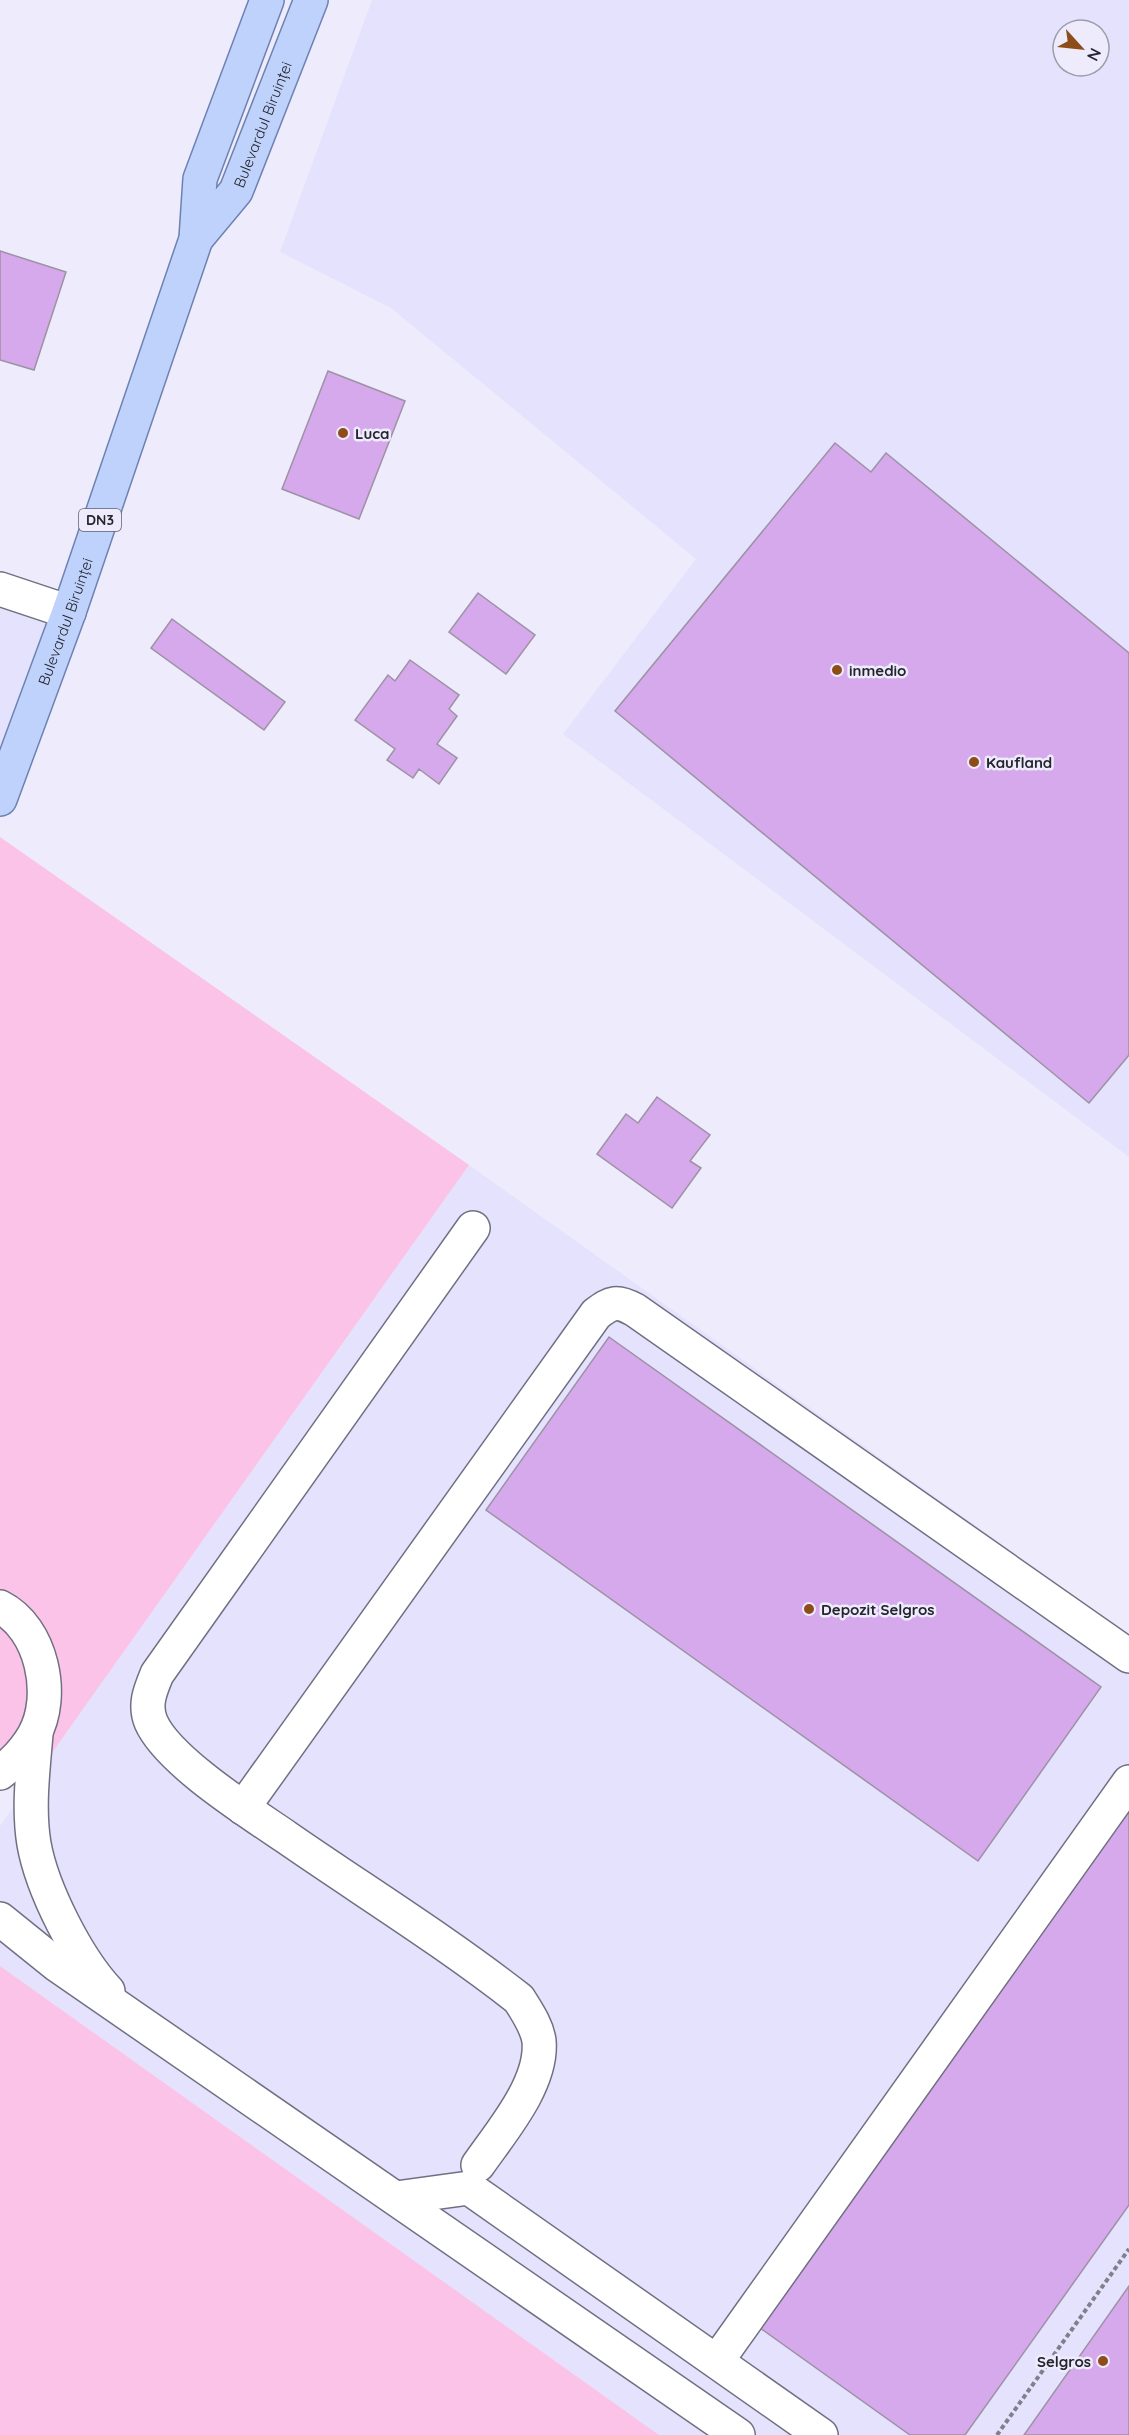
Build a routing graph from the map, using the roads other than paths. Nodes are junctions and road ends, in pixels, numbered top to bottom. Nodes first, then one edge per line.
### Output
1 (267, 0) edge
2 (311, 0) edge
3 (196, 239) junction
4 (0, 589) edge
5 (69, 612) junction
6 (0, 799) edge
7 (473, 1228) dead end
8 (0, 1607) edge
9 (1129, 1656) edge
10 (36, 1734) junction
11 (0, 1773) edge
12 (1129, 1782) edge
13 (243, 1808) junction
14 (0, 1919) edge
15 (130, 2014) junction
16 (478, 2165) dead end
17 (396, 2198) junction
18 (717, 2361) junction
19 (738, 2435) edge
20 (821, 2435) edge

1 - 3 main road, Bulevardul Biruinței / DN3
2 - 3 main road, Bulevardul Biruinței / DN3
3 - 5 main road, Bulevardul Biruinței / DN3
4 - 5 street
5 - 6 main road, Bulevardul Biruinței / DN3
7 - 13 street
8 - 10 street
9 - 13 street
10 - 11 street
10 - 15 street
12 - 18 street
13 - 16 street
14 - 15 street
15 - 17 street
17 - 18 street
17 - 19 street
18 - 20 street

